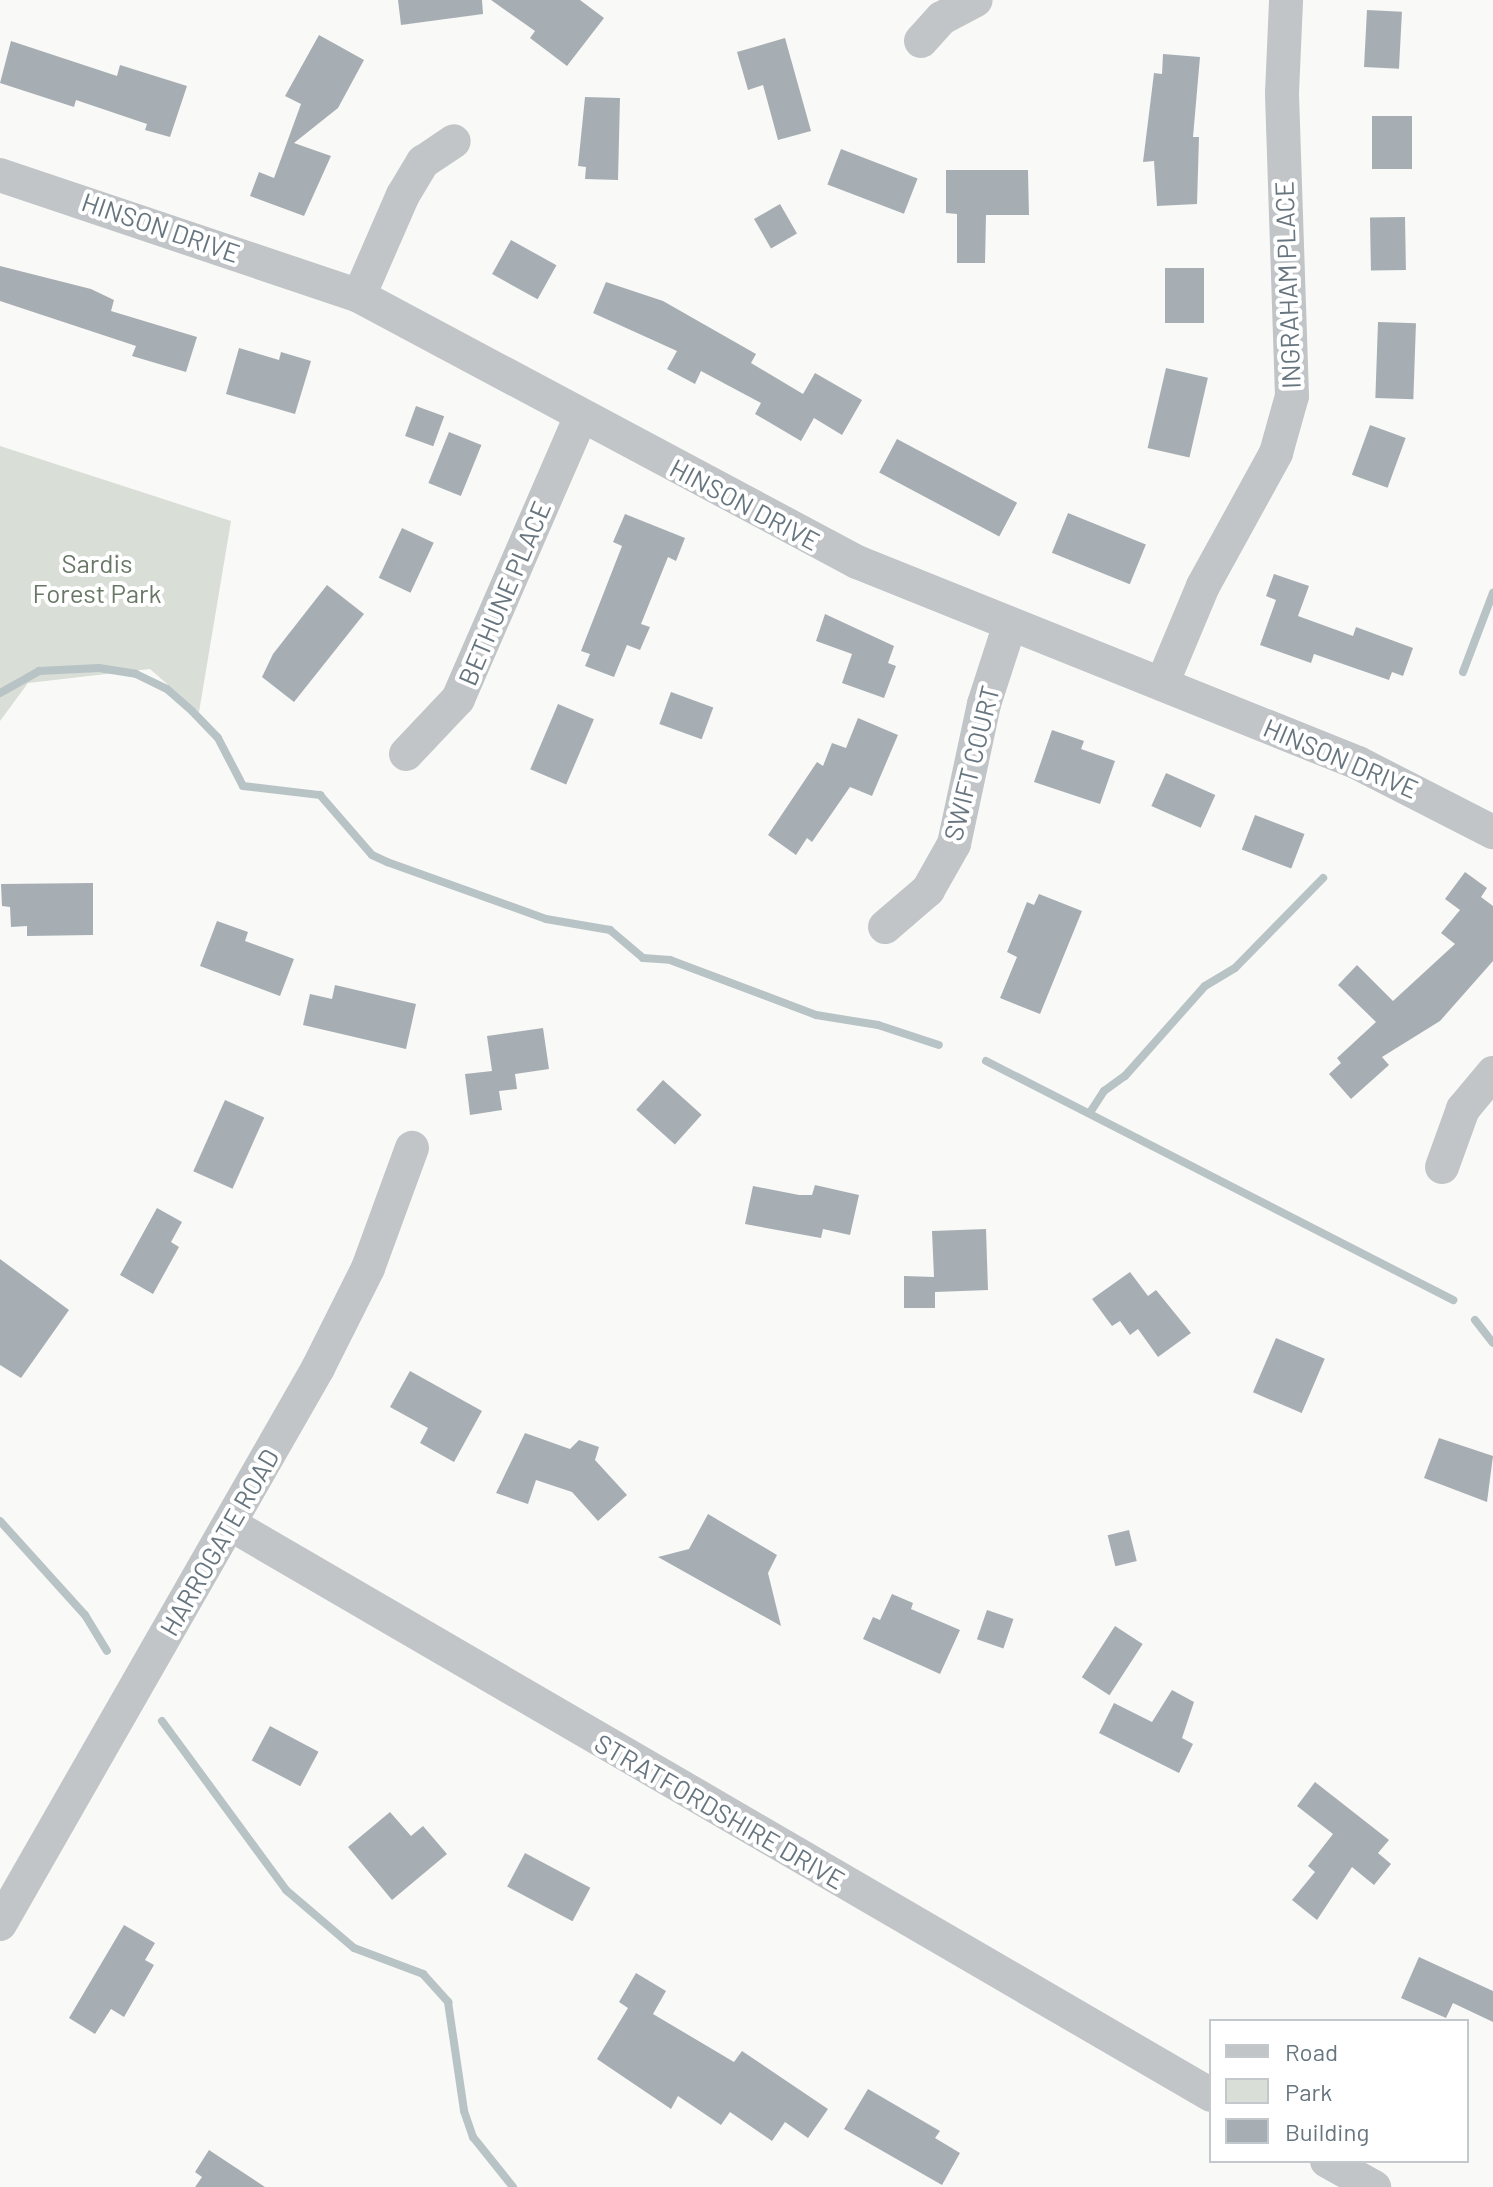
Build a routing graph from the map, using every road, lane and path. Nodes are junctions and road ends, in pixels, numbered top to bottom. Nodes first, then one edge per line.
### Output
1 (976, 0) edge
2 (1286, 0) edge
3 (921, 41) dead end
4 (454, 141) dead end
5 (0, 175) edge
6 (359, 296) junction
7 (580, 418) junction
8 (1010, 624) junction
9 (1162, 684) junction
10 (406, 754) dead end
11 (1493, 832) edge
12 (885, 927) dead end
13 (1493, 1073) edge
14 (412, 1148) dead end
15 (1442, 1167) dead end
16 (230, 1524) junction
17 (0, 1924) edge
18 (1209, 2094) edge
19 (1331, 2163) edge
20 (1374, 2187) edge

1 - 3 street
2 - 9 street, INGRAHAM PLACE
4 - 6 street
5 - 6 street, HINSON DRIVE
6 - 7 street, HINSON DRIVE
7 - 8 street, HINSON DRIVE
7 - 10 street, BETHUNE PLACE
8 - 9 street, HINSON DRIVE
8 - 12 street, SWIFT COURT
9 - 11 street, HINSON DRIVE
13 - 15 street
14 - 16 street, HARROGATE ROAD
16 - 17 street, HARROGATE ROAD
16 - 18 street, STRATFORDSHIRE DRIVE
19 - 20 street

